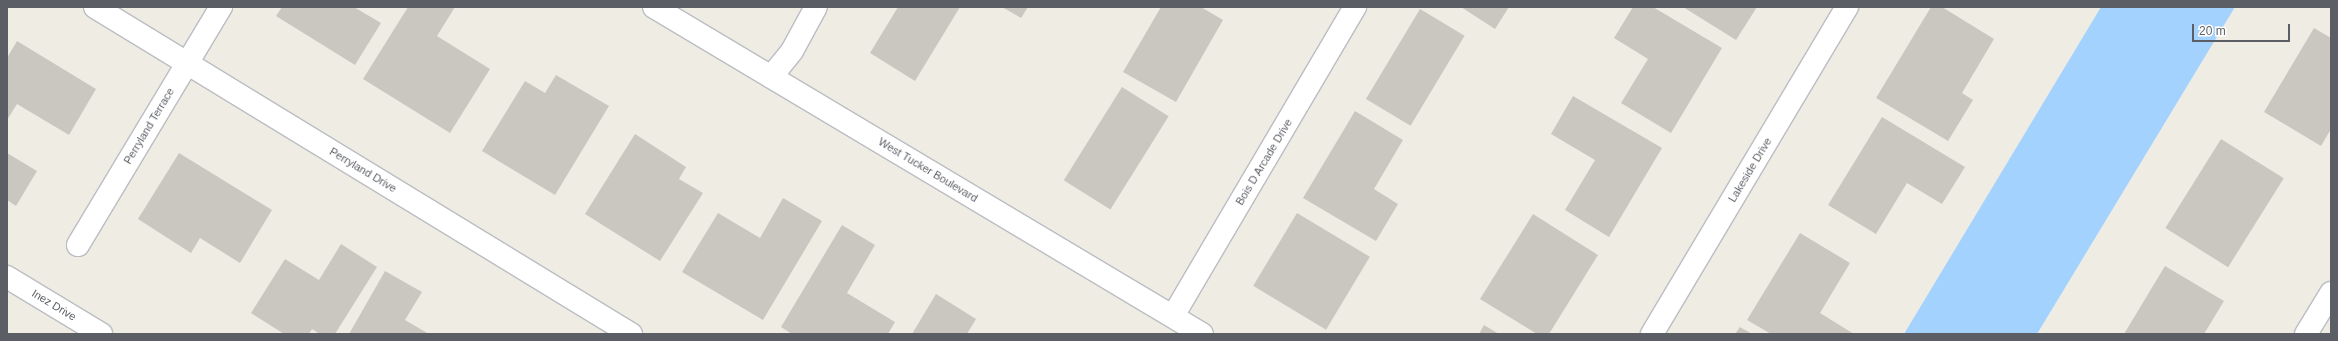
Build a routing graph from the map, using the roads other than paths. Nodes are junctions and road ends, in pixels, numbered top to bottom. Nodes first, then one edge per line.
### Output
1 (95, 7) edge
2 (221, 7) edge
3 (654, 7) edge
4 (816, 7) edge
5 (1355, 7) edge
6 (1847, 7) edge
7 (187, 62) junction
8 (771, 77) junction
9 (78, 244) dead end
10 (7, 277) edge
11 (2331, 293) edge
12 (1173, 316) junction
13 (101, 334) edge
14 (631, 334) edge
15 (1202, 334) edge
16 (1652, 334) edge
17 (2306, 334) edge

1 - 7 street, Perryland Drive
2 - 7 street, Perryland Terrace
3 - 8 street, West Tucker Boulevard
4 - 8 street
5 - 12 street, Bois D Arcade Drive
6 - 16 street, Lakeside Drive
7 - 9 street, Perryland Terrace
7 - 14 street, Perryland Drive
8 - 12 street, West Tucker Boulevard
10 - 13 street, Inez Drive
11 - 17 street
12 - 15 street, West Tucker Boulevard

